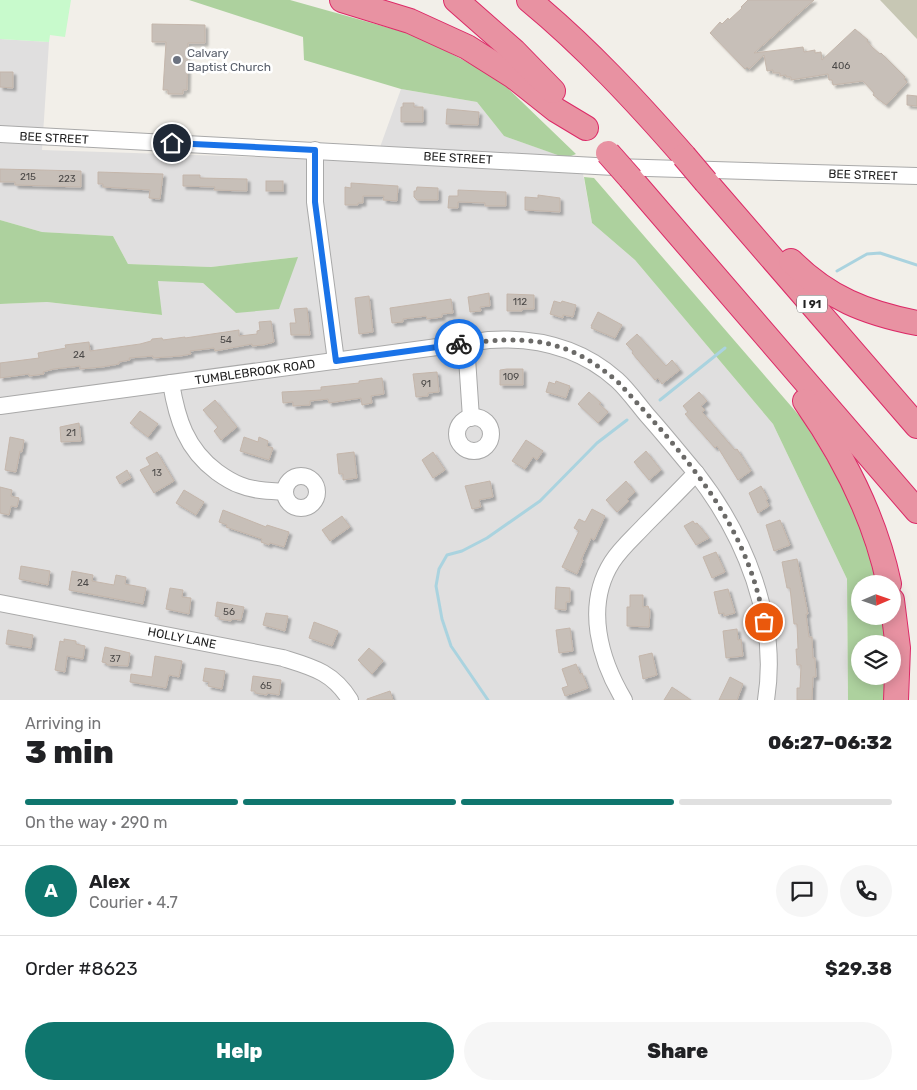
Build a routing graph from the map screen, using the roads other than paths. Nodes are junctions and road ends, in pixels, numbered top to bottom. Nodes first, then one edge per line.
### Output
1 (342, 0) edge
2 (456, 0) edge
3 (529, 0) edge
4 (586, 128) junction
5 (0, 134) edge
6 (315, 150) junction
7 (917, 176) edge
8 (731, 211) junction
9 (917, 323) edge
10 (466, 344) junction
11 (782, 355) junction
12 (336, 361) junction
13 (171, 383) junction
14 (0, 406) edge
15 (471, 418) dead end
16 (917, 426) edge
17 (696, 473) junction
18 (285, 492) dead end
19 (917, 511) edge
20 (887, 575) edge
21 (0, 603) edge
22 (895, 625) edge
23 (350, 700) edge
24 (624, 700) edge
25 (766, 700) edge
26 (896, 700) edge

1 - 4 highway
2 - 4 highway
3 - 8 highway, I 91, bridge
4 - 11 highway, bridge
5 - 6 street, BEE STREET
6 - 7 street, BEE STREET
6 - 12 street
8 - 9 highway
8 - 16 highway, I 91
10 - 12 street, TUMBLEBROOK ROAD
10 - 15 street
10 - 17 street, TUMBLEBROOK ROAD
11 - 19 highway
11 - 20 highway
12 - 13 street, TUMBLEBROOK ROAD
13 - 14 street, TUMBLEBROOK ROAD
13 - 18 street
17 - 24 street
17 - 25 street, TUMBLEBROOK ROAD
21 - 23 street, HOLLY LANE
22 - 26 highway

